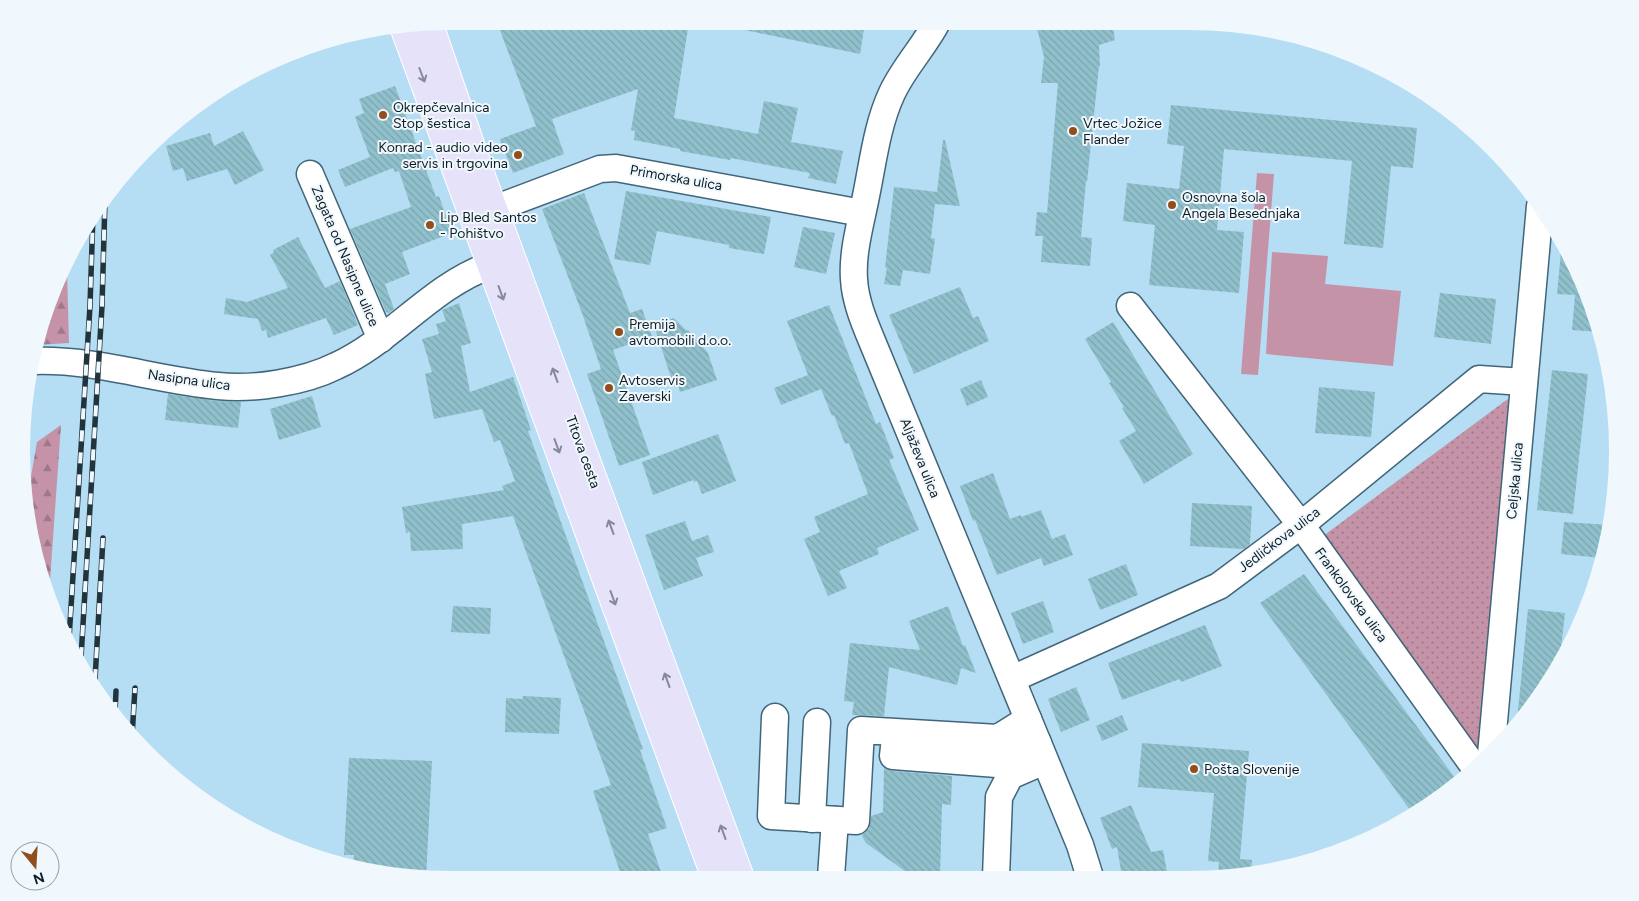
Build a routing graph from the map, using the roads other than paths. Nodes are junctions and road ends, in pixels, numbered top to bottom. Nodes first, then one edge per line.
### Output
1 (934, 30) edge
2 (431, 31) edge
3 (406, 33) edge
4 (310, 174) dead end
5 (494, 209) junction
6 (862, 212) junction
7 (1539, 218) edge
8 (491, 265) junction
9 (1130, 306) dead end
10 (381, 339) junction
11 (40, 361) edge
12 (1524, 382) junction
13 (1300, 525) junction
14 (1012, 679) junction
15 (775, 717) dead end
16 (1028, 719) junction
17 (817, 722) dead end
18 (1491, 743) edge
19 (1041, 752) junction
20 (1471, 762) edge
21 (823, 820) junction
22 (713, 871) edge
23 (737, 871) edge
24 (830, 871) edge
25 (996, 871) edge
26 (1088, 871) edge

1 - 6 street, Aljaževa ulica
2 - 5 main road, Titova cesta
3 -> 8 main road, Titova cesta
4 - 10 street, Zagata od Nasipne ulice
5 - 6 street, Primorska ulica
23 -> 5 main road, Titova cesta
6 - 14 street, Aljaževa ulica
7 - 12 street, Celjska ulica
8 - 10 street, Nasipna ulica
8 -> 22 main road, Titova cesta
9 - 13 street, Frankolovska ulica
10 - 11 street, Nasipna ulica
12 - 13 street, Jedličkova ulica
12 - 18 street, Celjska ulica
13 - 14 street, Jedličkova ulica
13 - 20 street, Frankolovska ulica
14 - 16 street, Aljaževa ulica
15 - 21 street
16 - 19 street, Aljaževa ulica
16 - 21 street
17 - 21 street
19 - 25 street
19 - 26 street, Aljaževa ulica
21 - 24 street

